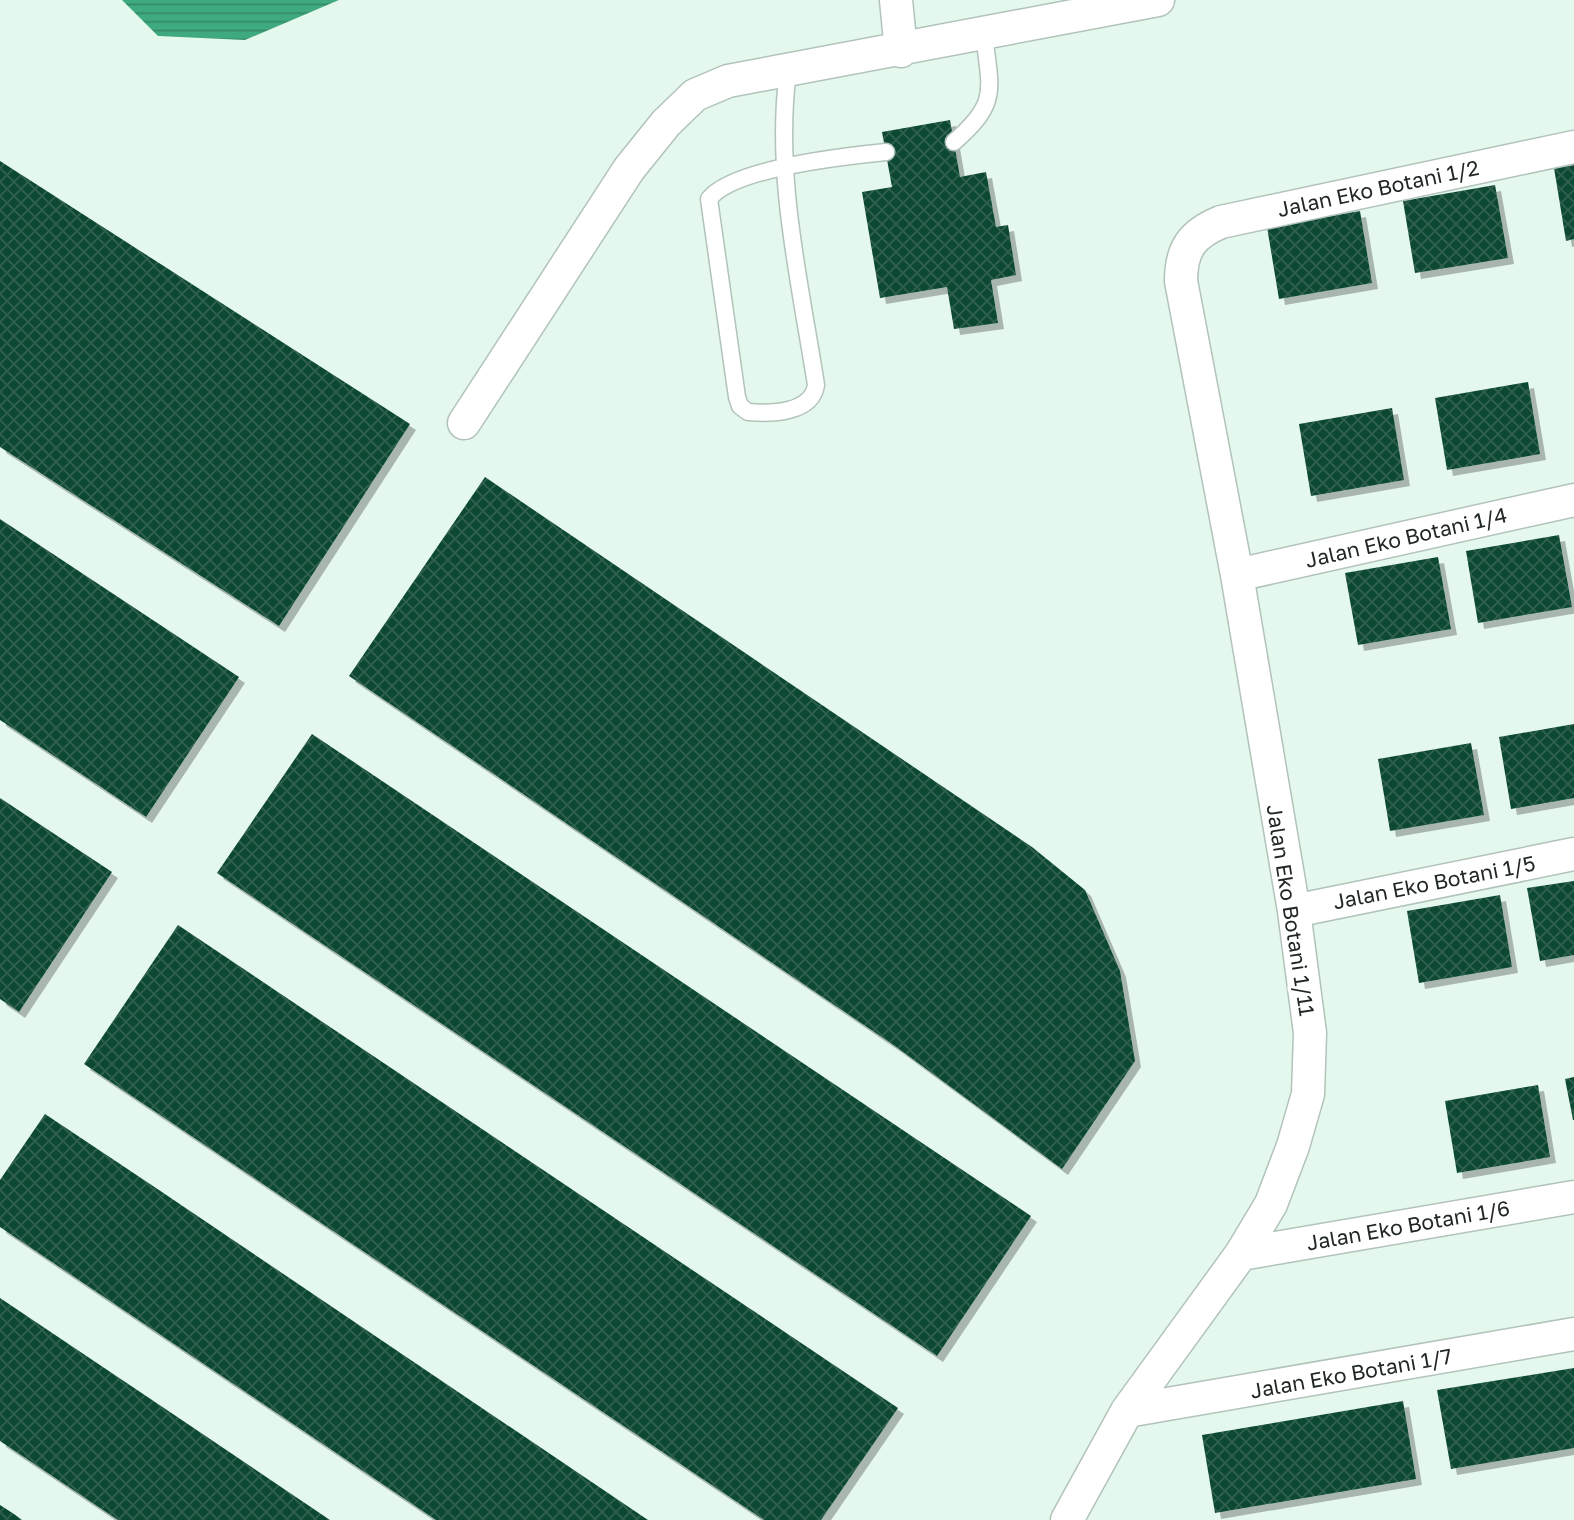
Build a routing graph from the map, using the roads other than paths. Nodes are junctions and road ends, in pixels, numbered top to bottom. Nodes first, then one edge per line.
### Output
1 (896, 0) edge
2 (1158, 0) edge
3 (984, 34) junction
4 (901, 51) junction
5 (788, 71) junction
6 (954, 142) dead end
7 (1574, 147) edge
8 (886, 152) dead end
9 (783, 167) junction
10 (1188, 243) joint
11 (464, 423) dead end
12 (1574, 500) edge
13 (1237, 575) junction
14 (1574, 855) edge
15 (1294, 911) junction
16 (1574, 1197) edge
17 (1241, 1254) junction
18 (1574, 1334) edge
19 (1127, 1411) junction
20 (1067, 1520) edge

1 - 4 street
2 - 3 street
3 - 4 street
3 - 6 lane
4 - 5 street
5 - 9 lane
5 - 11 street
7 - 10 street, Jalan Eko Botani 1/2
8 - 9 lane
9 - 9 lane
10 - 13 street, Jalan Eko Botani 1/11
12 - 13 street, Jalan Eko Botani 1/4
13 - 15 street, Jalan Eko Botani 1/11
14 - 15 street, Jalan Eko Botani 1/5
15 - 17 street, Jalan Eko Botani 1/11
16 - 17 street, Jalan Eko Botani 1/6
17 - 19 street, Jalan Eko Botani 1/11
18 - 19 street, Jalan Eko Botani 1/7
19 - 20 street, Jalan Eko Botani 1/11

